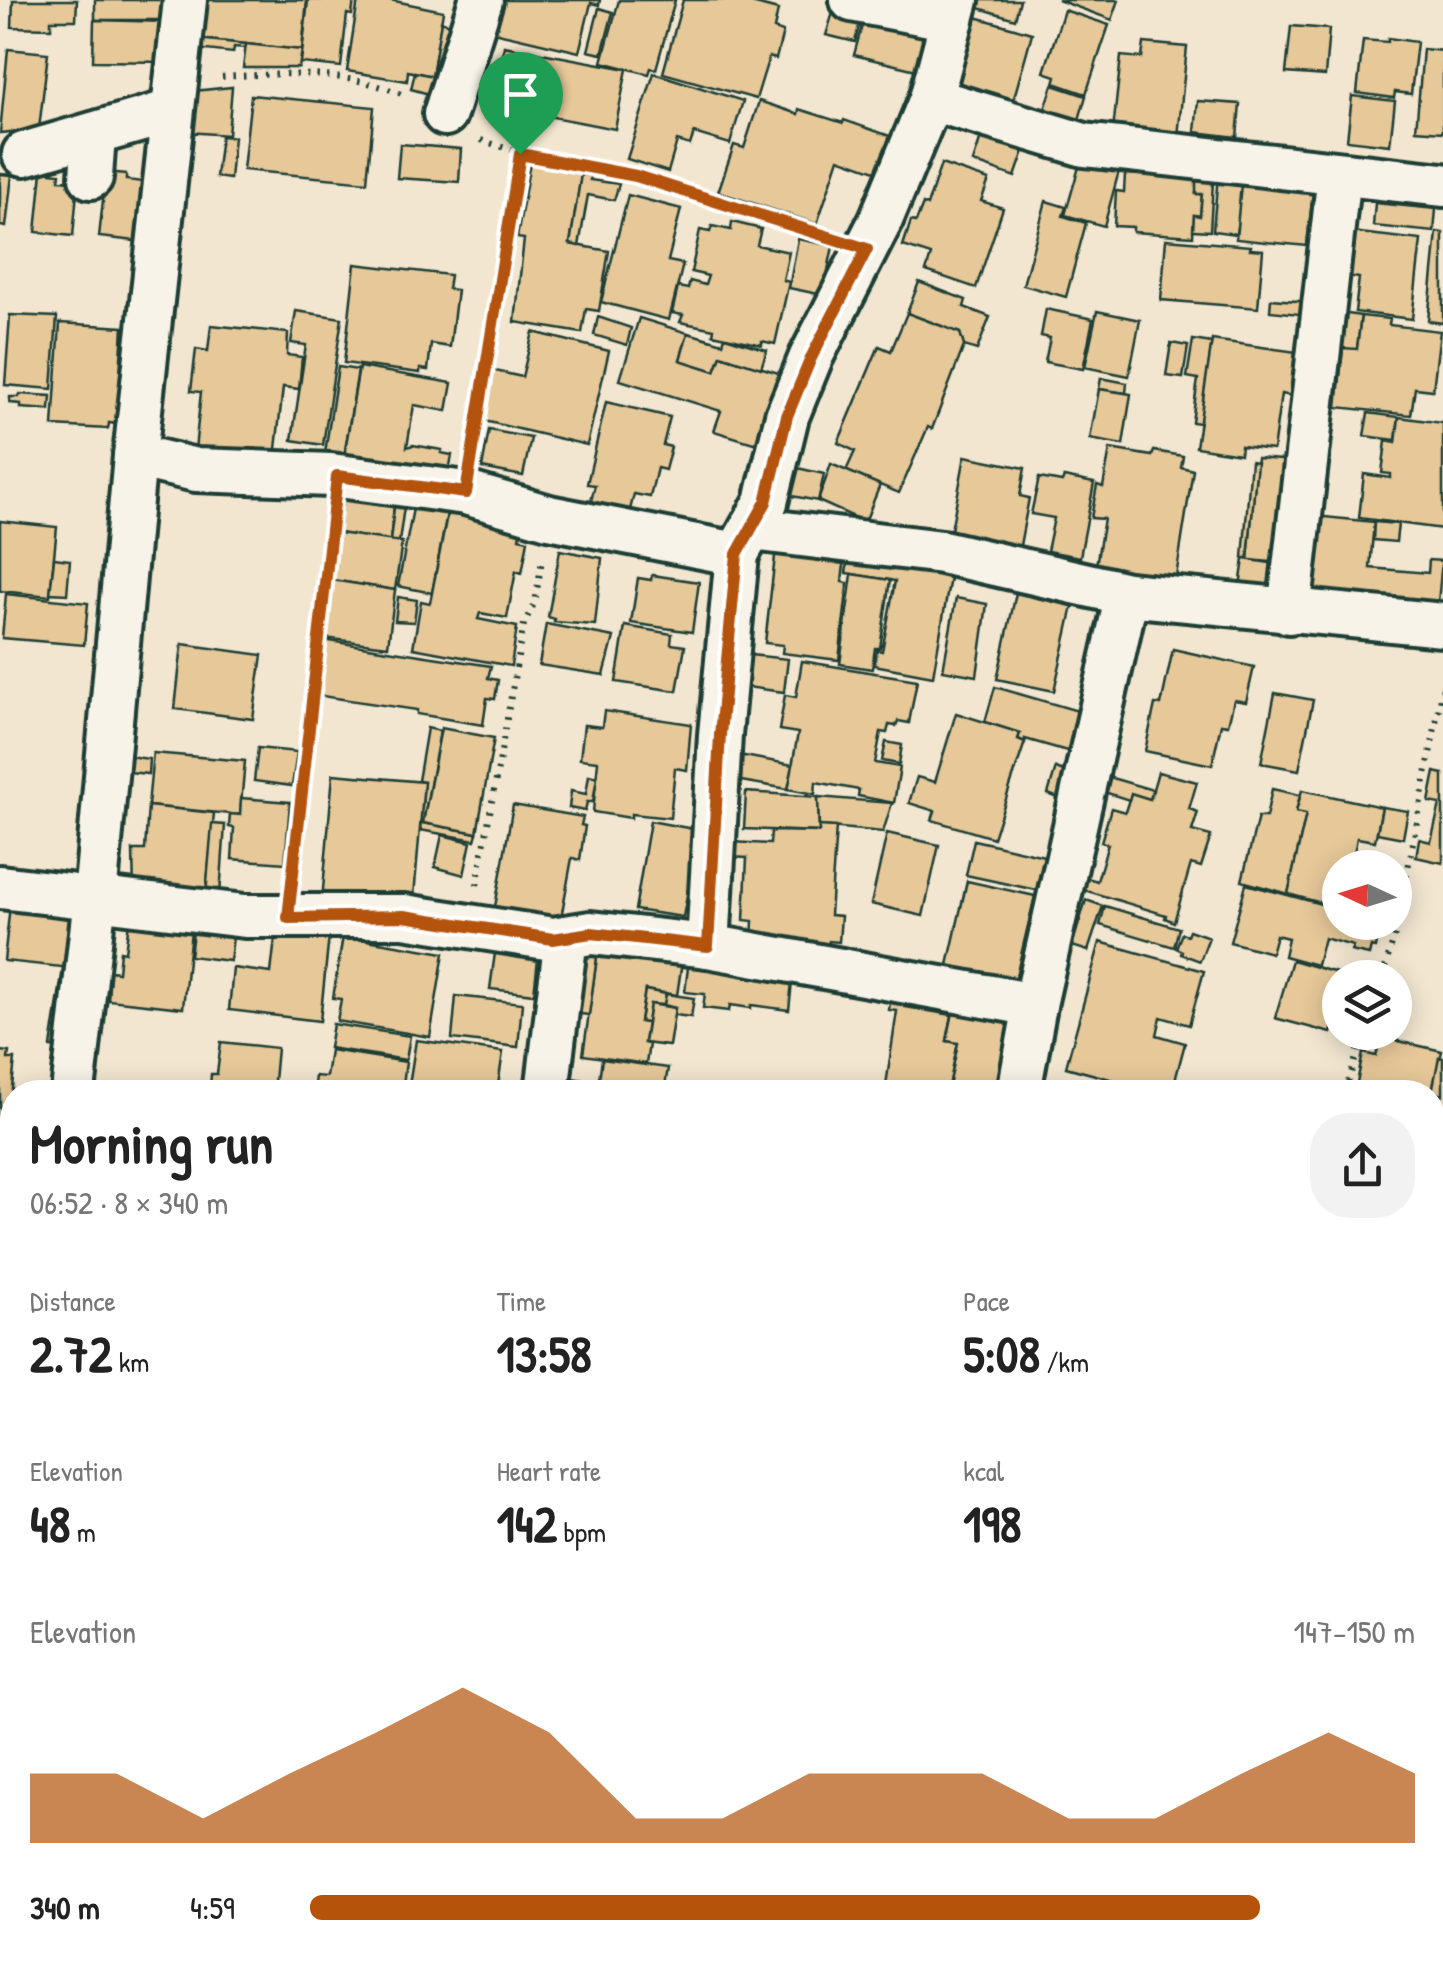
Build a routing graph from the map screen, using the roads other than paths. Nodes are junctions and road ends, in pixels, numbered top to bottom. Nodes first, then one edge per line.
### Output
1 (185, 0) edge
2 (481, 0) edge
3 (852, 0) edge
4 (954, 10) edge
5 (174, 97) junction
6 (931, 98) junction
7 (445, 114) road end
8 (94, 134) junction
9 (24, 154) dead end
10 (1339, 174) junction
11 (91, 177) dead end
12 (1443, 185) edge
13 (135, 456) junction
14 (744, 541) junction
15 (1128, 594) junction
16 (1289, 612) junction
17 (1443, 626) edge
18 (0, 887) edge
19 (95, 898) junction
20 (566, 937) junction
21 (708, 946) junction
22 (1035, 1005) junction
23 (74, 1080) edge
24 (548, 1080) edge
25 (1021, 1080) edge

1 - 5 street
2 - 7 street
3 - 4 street
4 - 6 street
5 - 8 street
5 - 13 street
6 - 10 street
6 - 14 street
8 - 9 street
8 - 11 street
10 - 12 street
10 - 16 street
13 - 14 street
13 - 19 street
14 - 15 street
14 - 21 street
15 - 16 street
15 - 22 street
16 - 17 street
18 - 19 street
19 - 20 street
19 - 23 street
20 - 21 street
20 - 24 street
21 - 22 street
22 - 25 street

